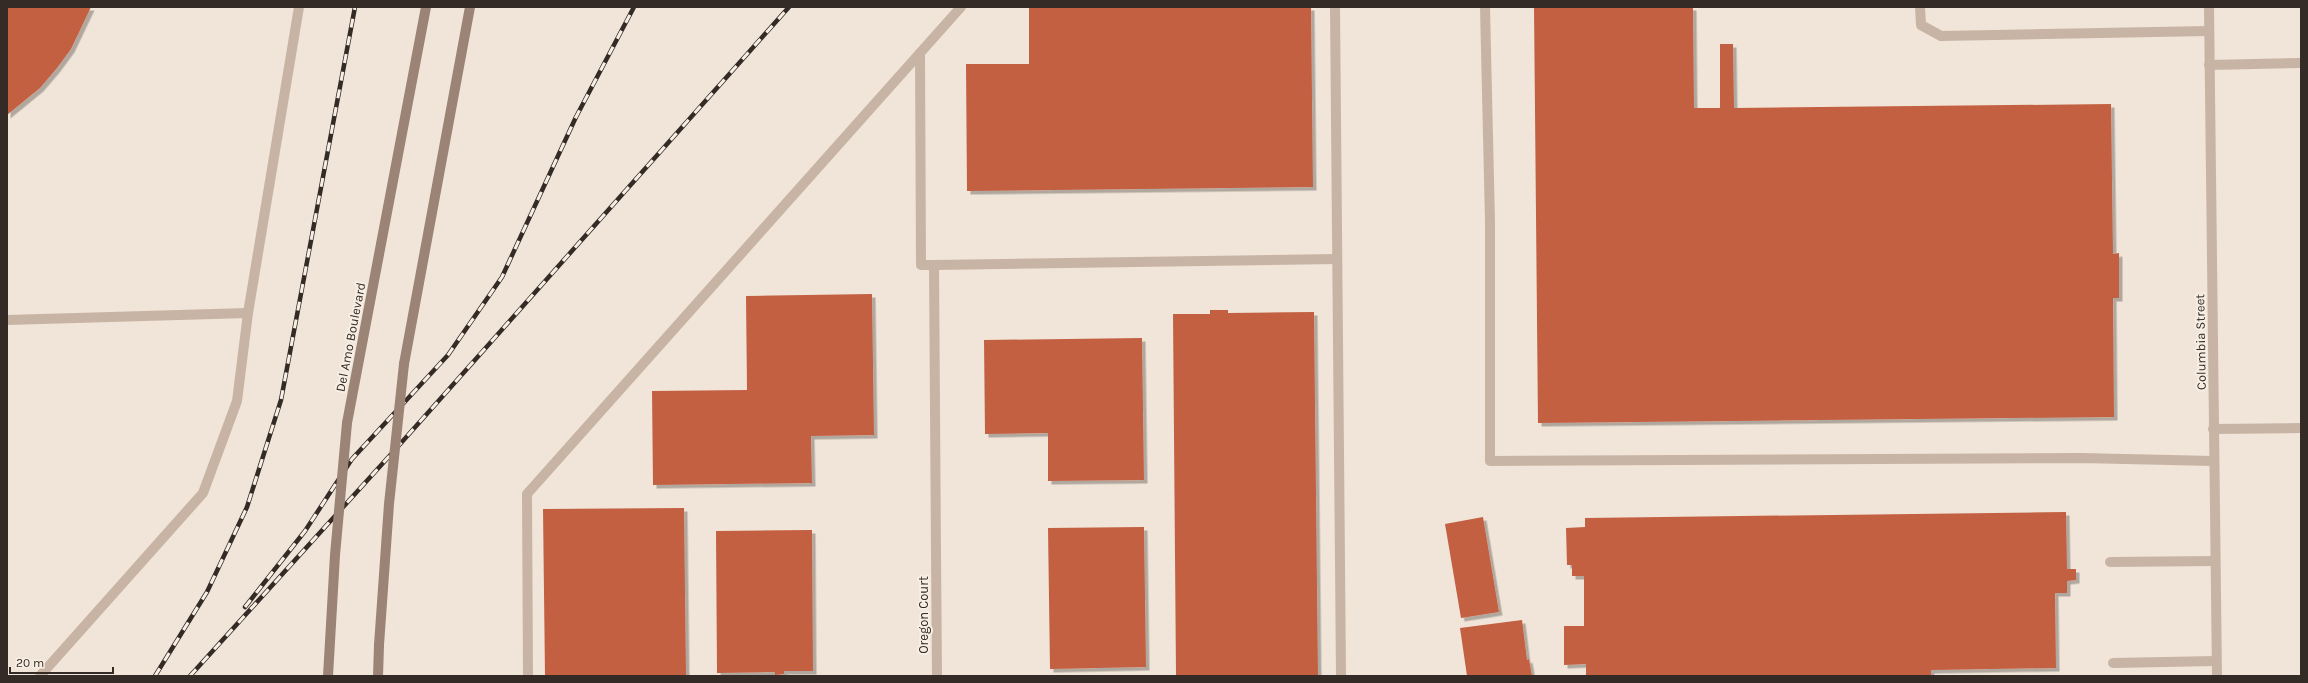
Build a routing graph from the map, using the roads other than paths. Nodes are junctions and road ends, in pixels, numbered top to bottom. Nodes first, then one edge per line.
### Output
1 (300, 7) edge
2 (426, 7) edge
3 (470, 7) edge
4 (961, 7) edge
5 (1335, 7) edge
6 (1485, 7) edge
7 (1920, 7) edge
8 (2209, 7) edge
9 (2210, 31) junction
10 (920, 54) junction
11 (2301, 63) edge
12 (2210, 65) junction
13 (1337, 259) junction
14 (934, 265) junction
15 (248, 313) junction
16 (7, 320) edge
17 (2301, 428) edge
18 (2214, 429) junction
19 (2214, 461) junction
20 (2215, 561) junction
21 (2110, 562) dead end
22 (2216, 661) junction
23 (2113, 663) dead end
24 (40, 676) edge
25 (328, 676) edge
26 (378, 676) edge
27 (528, 676) edge
28 (936, 676) edge
29 (1341, 676) edge
30 (2216, 676) edge

1 - 15 street
2 - 25 main road, Del Amo Boulevard, bridge
3 - 26 main road, bridge
4 - 10 street
5 - 13 street
6 - 19 street
7 - 9 street
8 - 9 street, Columbia Street
9 - 12 street, Columbia Street
10 - 14 street
10 - 27 street
11 - 12 street
12 - 18 street, Columbia Street
13 - 14 street
13 - 29 street
14 - 28 street, Oregon Court
15 - 16 street
15 - 24 street
17 - 18 street
18 - 19 street, Columbia Street
19 - 20 street, Columbia Street
20 - 21 street
20 - 22 street, Columbia Street
22 - 23 street
22 - 30 street, Columbia Street

